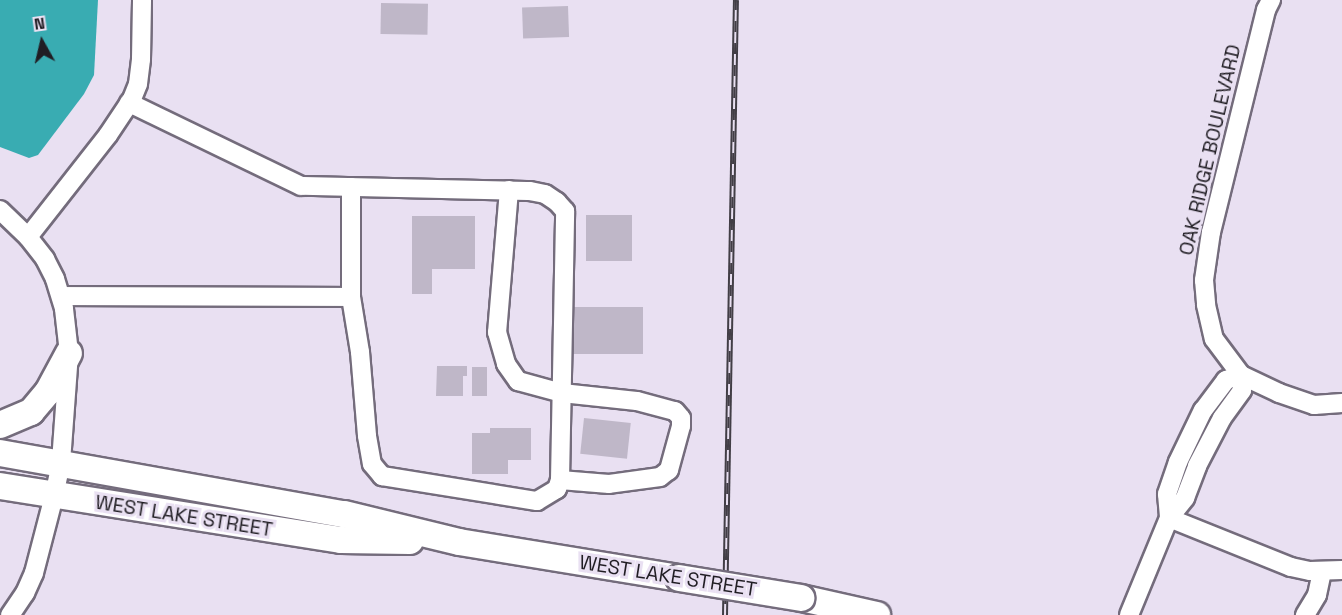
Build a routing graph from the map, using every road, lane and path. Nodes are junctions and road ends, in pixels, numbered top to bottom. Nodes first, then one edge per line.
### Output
1 (142, 0) edge
2 (1271, 0) edge
3 (129, 103) junction
4 (351, 187) junction
5 (509, 190) junction
6 (0, 210) edge
7 (28, 237) junction
8 (61, 296) junction
9 (351, 297) junction
10 (69, 353) junction
11 (1241, 375) junction
12 (562, 393) junction
13 (1342, 404) edge
14 (0, 425) edge
15 (0, 453) edge
16 (61, 463) junction
17 (560, 480) junction
18 (0, 486) edge
19 (54, 496) junction
20 (1169, 518) junction
21 (459, 542) junction
22 (1342, 570) edge
23 (1322, 572) junction
24 (10, 615) edge
25 (877, 615) edge
26 (1129, 615) edge
27 (1305, 615) edge

1 - 3 street
2 - 11 street, OAK RIDGE BOULEVARD
3 - 4 street
3 - 7 street
4 - 5 street
4 - 9 street
5 - 12 street
5 - 12 street
6 - 7 street
7 - 8 street
8 - 9 street
8 - 10 street
9 - 17 street
10 - 14 highway
10 - 16 street
11 - 13 street, OAK RIDGE BOULEVARD
11 - 20 street
12 - 17 street
12 - 17 street
15 - 16 highway, WEST LAKE STREET
16 - 19 street
16 - 21 highway, WEST LAKE STREET
18 - 19 highway, WEST LAKE STREET
19 - 21 highway, WEST LAKE STREET
19 - 24 street
20 - 23 street
20 - 26 street
21 - 25 highway, WEST LAKE STREET, bridge
22 - 23 street
23 - 27 street

